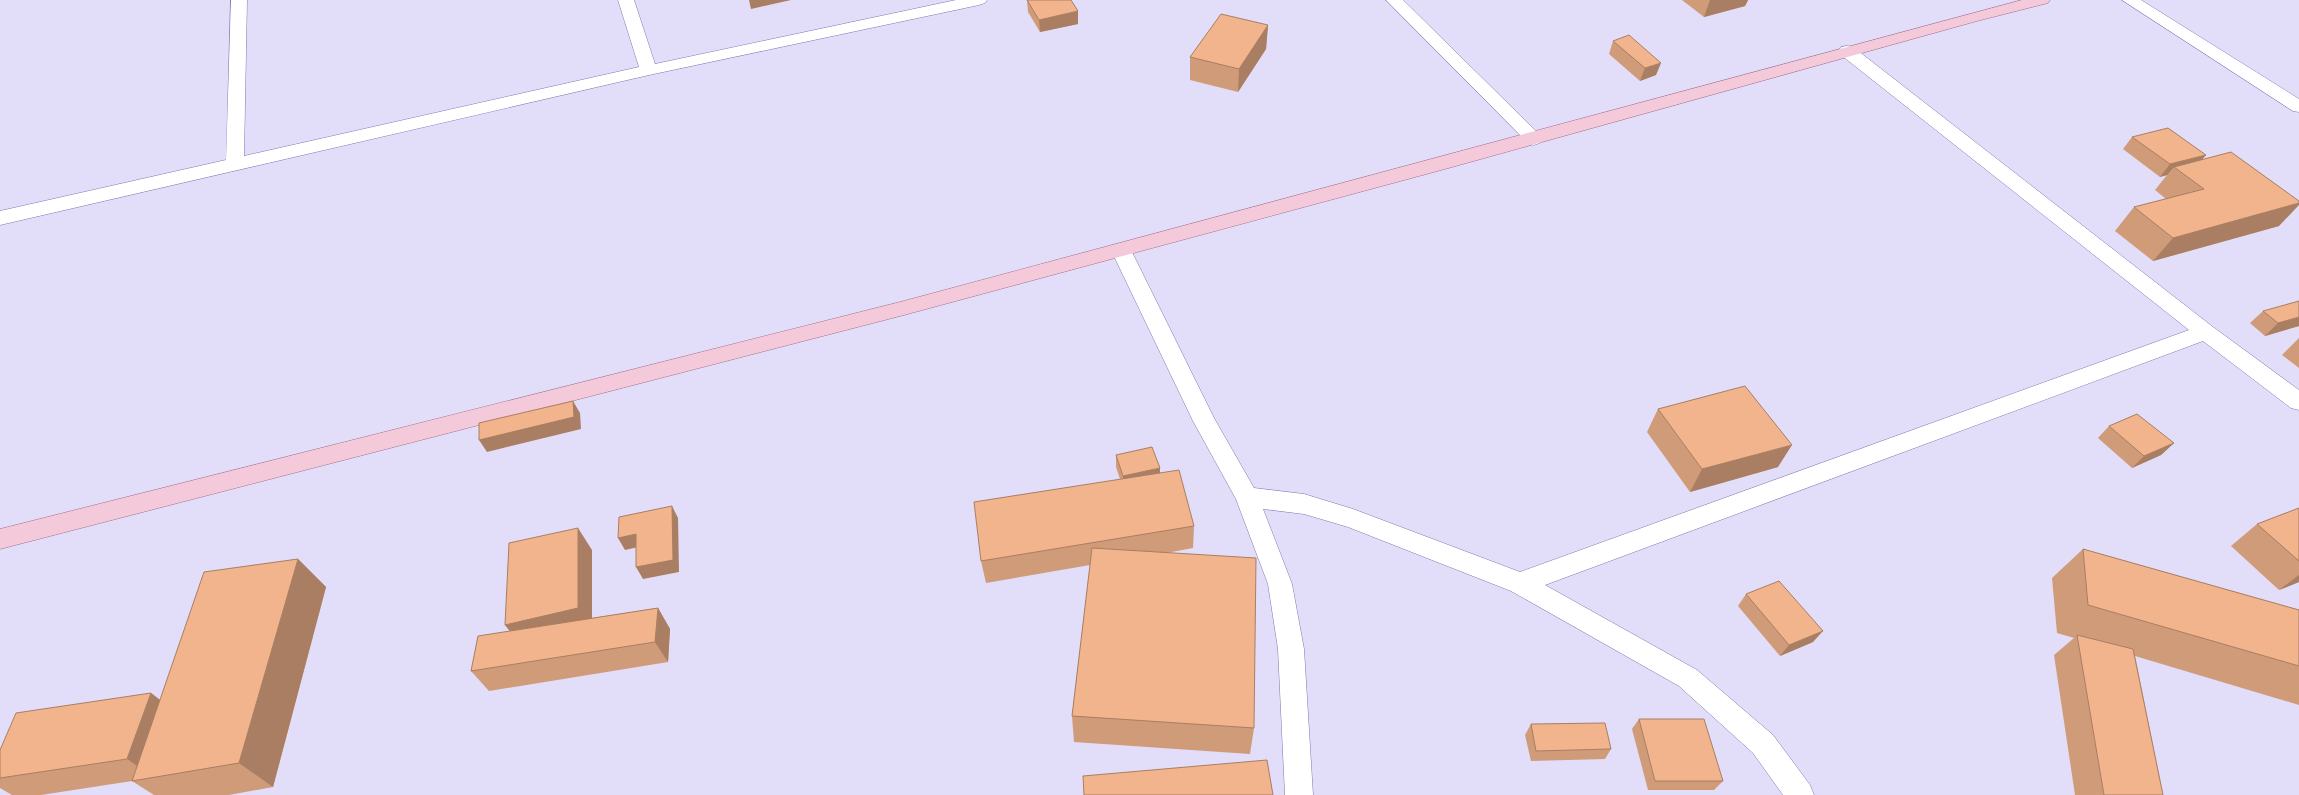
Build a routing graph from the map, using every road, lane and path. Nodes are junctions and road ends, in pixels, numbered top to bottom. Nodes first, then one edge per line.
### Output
1 (239, 0) edge
2 (626, 0) edge
3 (979, 0) edge
4 (1394, 0) edge
5 (2042, 0) edge
6 (2130, 0) edge
7 (1848, 51) junction
8 (649, 70) junction
9 (2299, 107) edge
10 (1534, 139) junction
11 (235, 164) junction
12 (0, 218) edge
13 (1121, 250) junction
14 (2206, 332) junction
15 (2299, 402) edge
16 (1247, 496) junction
17 (0, 539) edge
18 (1520, 584) junction
19 (1299, 795) edge
20 (1800, 795) edge

1 - 11 street
2 - 8 street
3 - 8 street
4 - 10 street
5 - 7 main road
6 - 9 street
7 - 10 main road
7 - 14 street
8 - 11 street
10 - 13 main road
11 - 12 street
13 - 16 street
13 - 17 main road
14 - 15 street
14 - 18 street
16 - 18 street
16 - 19 street
18 - 20 street

